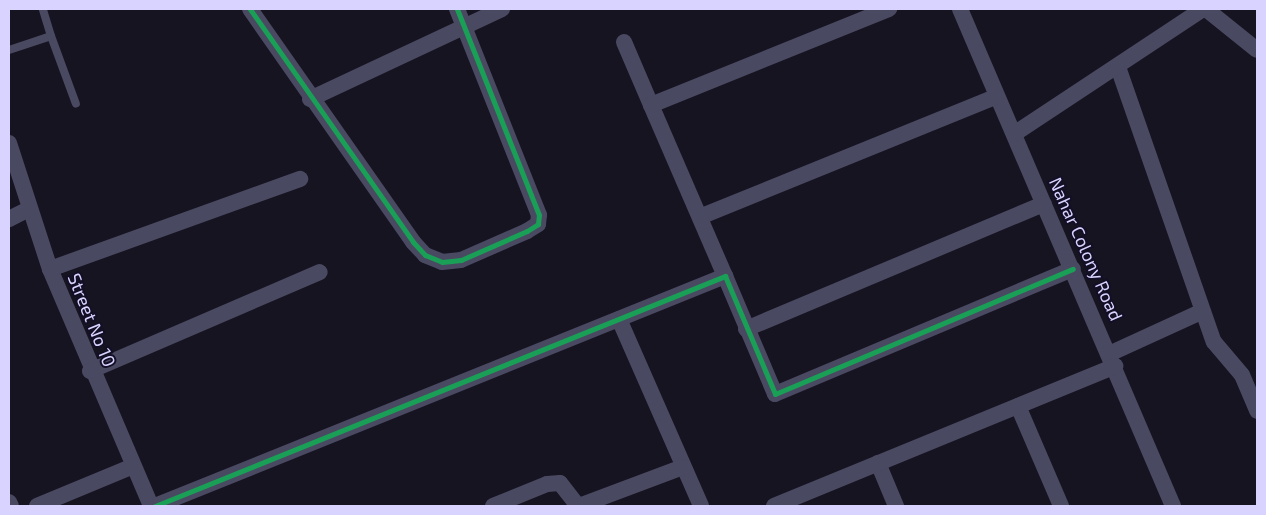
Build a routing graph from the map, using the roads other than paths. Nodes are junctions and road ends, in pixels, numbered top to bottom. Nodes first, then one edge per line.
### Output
1 (43, 9) edge
2 (250, 9) edge
3 (457, 9) edge
4 (502, 9) edge
5 (889, 9) edge
6 (960, 9) edge
7 (1204, 9) edge
8 (464, 24) junction
9 (51, 36) junction
10 (624, 42) dead end
11 (9, 50) edge
12 (1257, 50) edge
13 (1118, 68) junction
14 (997, 96) junction
15 (310, 99) junction
16 (76, 104) dead end
17 (651, 105) junction
18 (1014, 134) junction
19 (9, 143) edge
20 (300, 179) dead end
21 (1044, 204) junction
22 (29, 209) junction
23 (702, 216) junction
24 (9, 219) edge
25 (50, 269) junction
26 (1073, 269) junction
27 (320, 272) dead end
28 (725, 276) junction
29 (1203, 311) junction
30 (620, 319) junction
31 (746, 329) junction
32 (1112, 360) junction
33 (90, 371) junction
34 (1018, 406) junction
35 (1257, 411) edge
36 (878, 463) junction
37 (133, 466) junction
38 (683, 467) junction
39 (9, 502) edge
40 (11, 506) edge
41 (37, 506) edge
42 (151, 506) edge
43 (155, 506) edge
44 (493, 506) edge
45 (579, 506) edge
46 (700, 506) edge
47 (774, 506) edge
48 (896, 506) edge
49 (1061, 506) edge
50 (1173, 506) edge

1 - 9 lane
2 - 15 street
3 - 8 street
4 - 8 street
5 - 17 street
6 - 14 street, Nahar Colony Road
7 - 12 street
7 - 13 street
8 - 15 street
8 - 15 street
9 - 11 lane
9 - 16 lane
10 - 17 street
13 - 18 street
13 - 29 street
14 - 18 street, Nahar Colony Road
14 - 23 street
17 - 23 street
18 - 21 street, Nahar Colony Road
19 - 22 street, Street No 10
20 - 25 street
21 - 26 street, Nahar Colony Road
21 - 31 street
22 - 24 street
22 - 25 street, Street No 10
23 - 28 street
25 - 33 street, Street No 10
26 - 31 street
26 - 32 street, Nahar Colony Road
27 - 33 street
28 - 30 street
28 - 31 street
29 - 32 street
29 - 35 street
30 - 38 street
30 - 43 street
32 - 34 street
32 - 50 street, Nahar Colony Road
33 - 37 street, Street No 10
34 - 36 street
34 - 49 street
36 - 47 street
36 - 48 street
37 - 41 street
37 - 42 street, Street No 10
38 - 45 street
38 - 46 street
39 - 40 street
44 - 45 street

